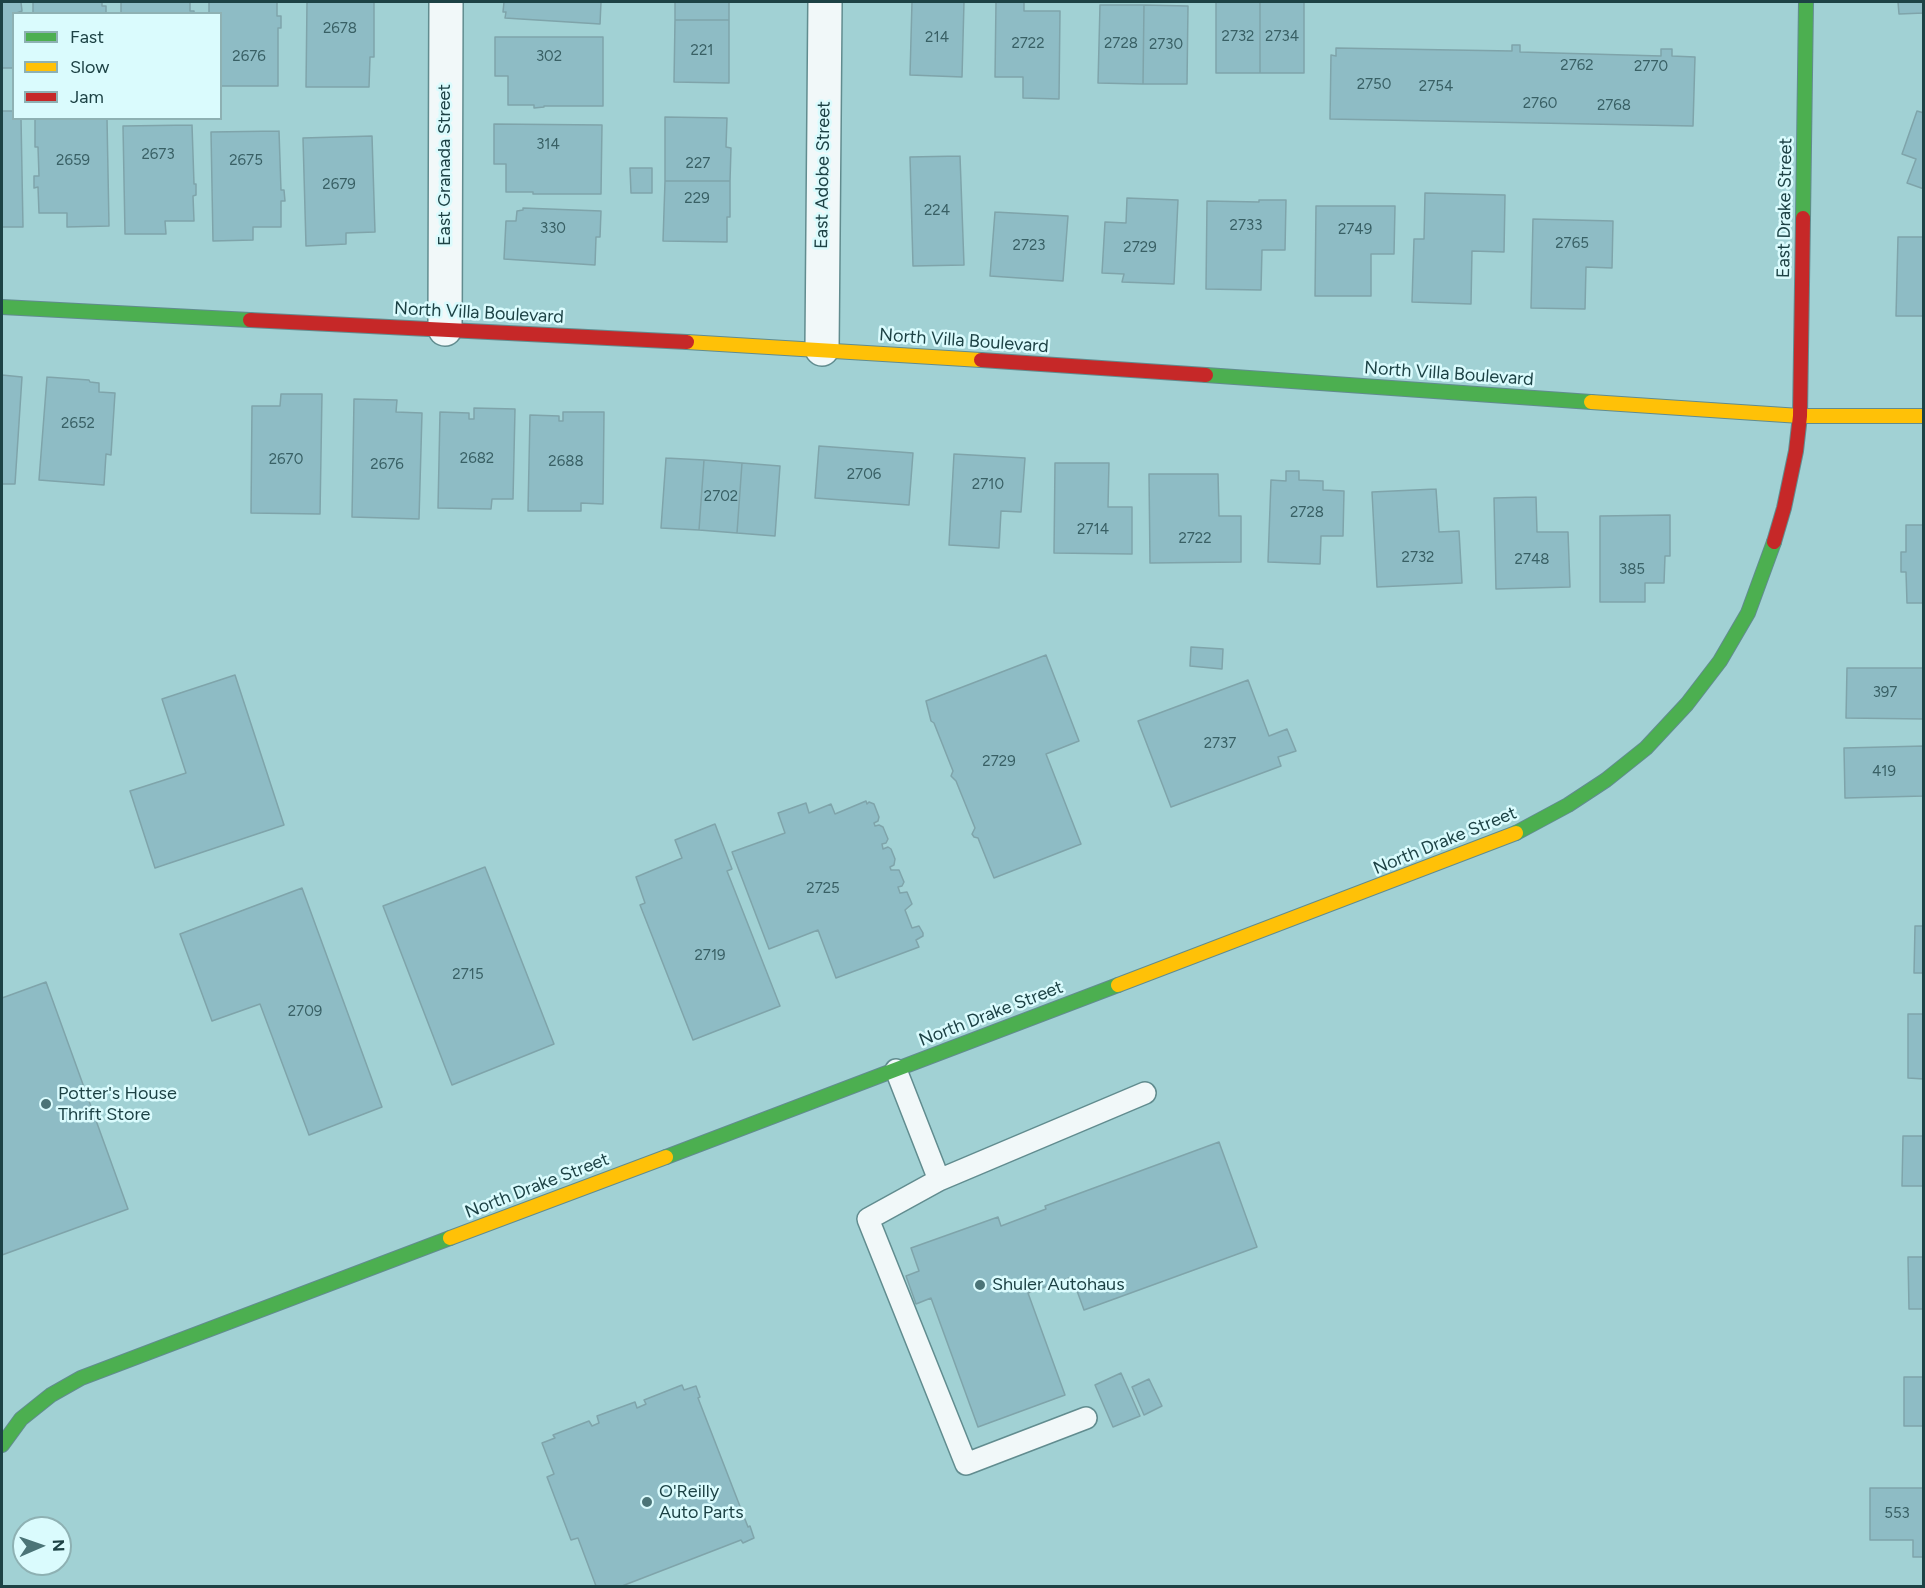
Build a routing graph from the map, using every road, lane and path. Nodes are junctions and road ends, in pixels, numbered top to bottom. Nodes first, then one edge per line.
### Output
1 (446, 2) edge
2 (825, 2) edge
3 (1806, 2) edge
4 (2, 306) edge
5 (445, 329) junction
6 (822, 349) junction
7 (1800, 416) junction
8 (1923, 416) edge
9 (896, 1070) junction
10 (1145, 1093) dead end
11 (939, 1180) junction
12 (1086, 1418) dead end
13 (21, 1419) junction
14 (2, 1432) edge
15 (2, 1445) edge

1 - 5 street, East Granada Street
2 - 6 street, East Adobe Street
3 - 7 street, East Drake Street
4 - 5 street, North Villa Boulevard
5 - 6 street, North Villa Boulevard
6 - 7 street, North Villa Boulevard
7 - 8 street, North Villa Boulevard
7 - 9 street, North Drake Street
9 - 11 lane
9 - 13 street, North Drake Street
10 - 11 lane
11 - 12 lane
13 - 14 street
13 - 15 street, North Drake Street

